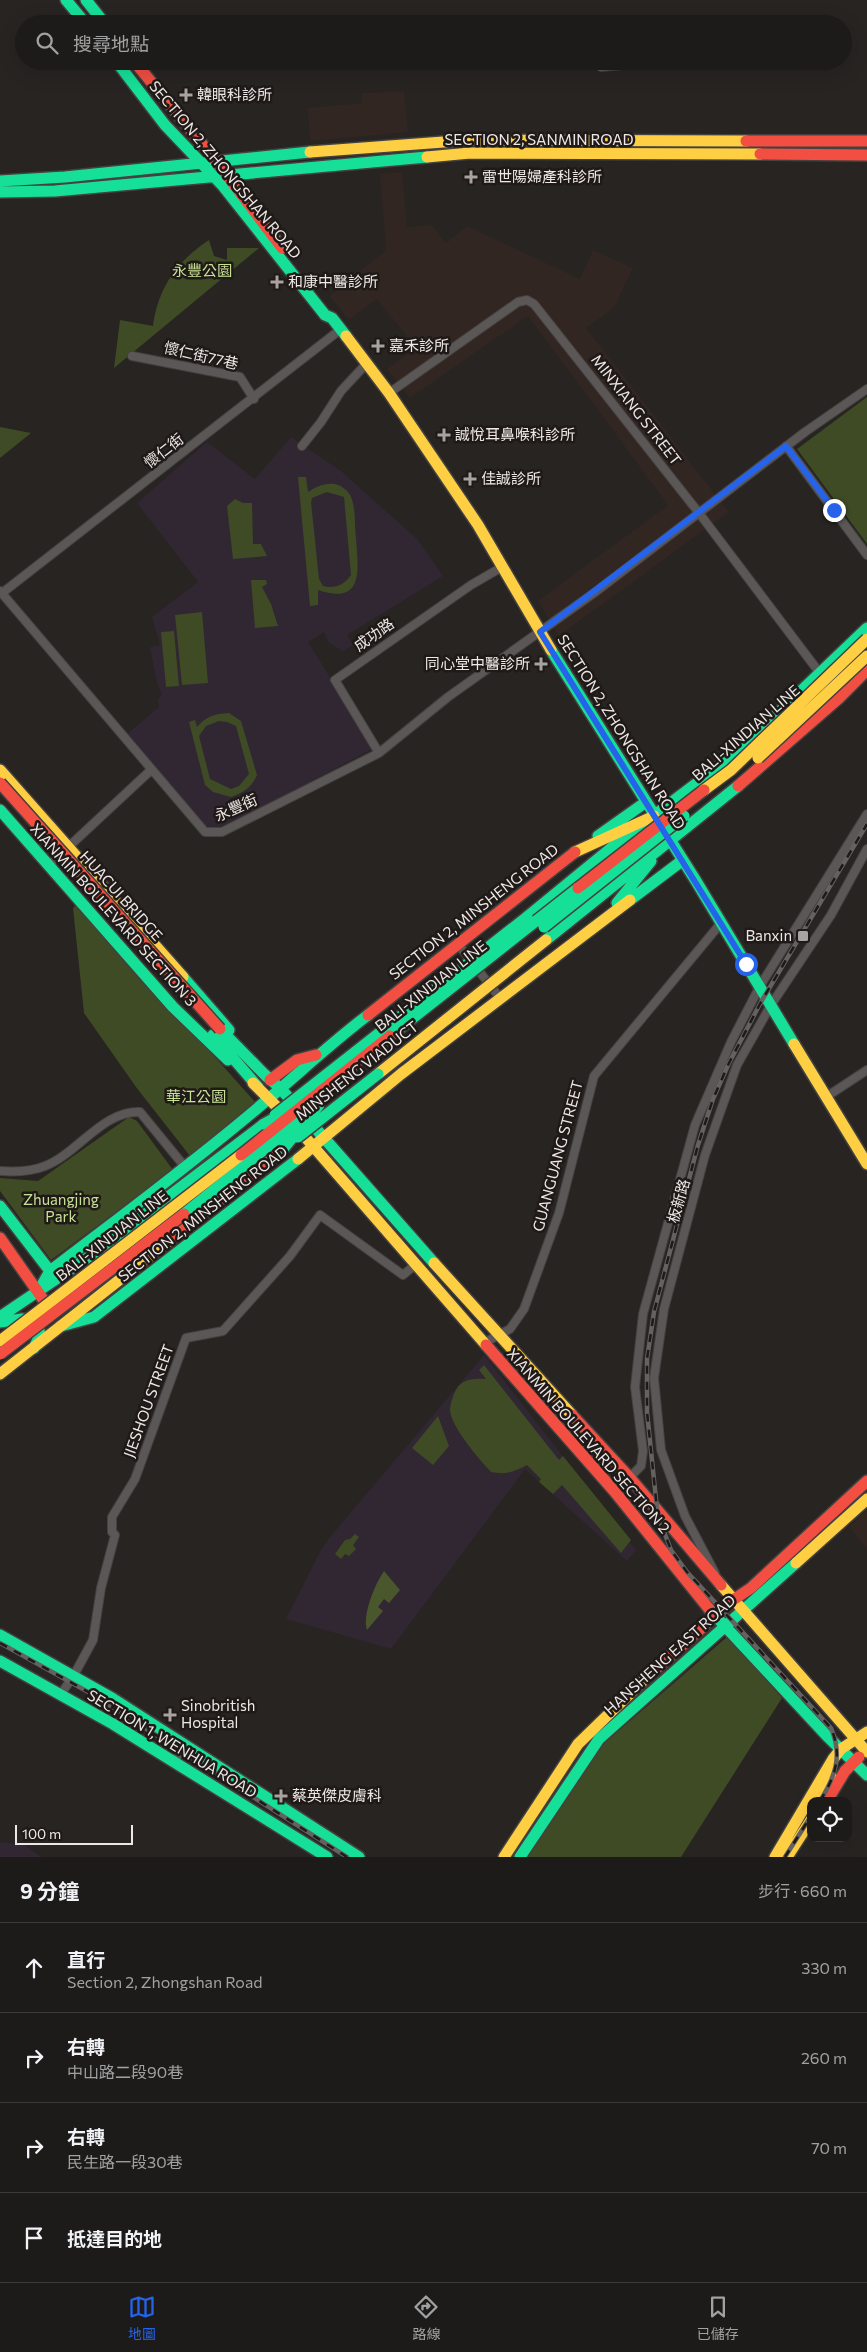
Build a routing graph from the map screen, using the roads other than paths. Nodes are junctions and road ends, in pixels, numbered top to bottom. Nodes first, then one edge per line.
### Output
1 (66, 0) edge
2 (86, 0) edge
3 (78, 15) edge
4 (98, 15) edge
5 (123, 70) edge
6 (141, 70) edge
7 (867, 141) edge
8 (867, 155) edge
9 (216, 161) junction
10 (201, 163) junction
11 (225, 174) junction
12 (212, 175) junction
13 (0, 181) edge
14 (0, 192) edge
15 (332, 318) junction
16 (341, 330) junction
17 (132, 356) dead end
18 (367, 363) junction
19 (867, 389) edge
20 (389, 393) junction
21 (254, 398) junction
22 (302, 446) dead end
23 (786, 446) junction
24 (699, 513) junction
25 (867, 555) edge
26 (502, 567) junction
27 (1, 592) edge
28 (867, 628) edge
29 (540, 632) junction
30 (867, 639) edge
31 (867, 656) edge
32 (867, 670) edge
33 (821, 674) junction
34 (838, 698) junction
35 (379, 753) junction
36 (0, 770) edge
37 (151, 770) junction
38 (0, 783) edge
39 (18, 791) junction
40 (0, 797) edge
41 (646, 802) junction
42 (0, 810) edge
43 (867, 814) edge
44 (654, 816) junction
45 (670, 839) junction
46 (69, 847) junction
47 (579, 849) junction
48 (867, 849) edge
49 (683, 860) junction
50 (49, 865) junction
51 (607, 916) junction
52 (721, 923) junction
53 (458, 944) junction
54 (760, 986) junction
55 (500, 998) junction
56 (771, 1005) junction
57 (216, 1032) junction
58 (318, 1055) junction
59 (867, 1070) edge
60 (268, 1078) junction
61 (258, 1087) junction
62 (281, 1088) junction
63 (826, 1097) junction
64 (269, 1098) junction
65 (318, 1100) junction
66 (301, 1114) joint
67 (292, 1122) joint
68 (264, 1124) junction
69 (324, 1138) junction
70 (314, 1147) junction
71 (283, 1149) junction
72 (867, 1164) edge
73 (185, 1168) junction
74 (0, 1171) edge
75 (0, 1206) edge
76 (0, 1238) edge
77 (415, 1265) junction
78 (54, 1275) junction
79 (38, 1292) junction
80 (0, 1317) edge
81 (0, 1322) edge
82 (61, 1326) junction
83 (497, 1334) junction
84 (0, 1341) edge
85 (484, 1343) junction
86 (32, 1352) junction
87 (0, 1354) edge
88 (0, 1374) edge
89 (630, 1478) junction
90 (867, 1481) edge
91 (615, 1492) junction
92 (867, 1499) edge
93 (721, 1586) junction
94 (733, 1600) junction
95 (742, 1611) junction
96 (715, 1616) junction
97 (724, 1626) junction
98 (0, 1635) edge
99 (0, 1661) edge
100 (74, 1675) junction
101 (61, 1694) junction
102 (867, 1732) edge
103 (856, 1740) junction
104 (186, 1745) junction
105 (866, 1750) edge
106 (848, 1755) junction
107 (174, 1761) junction
108 (867, 1775) edge
109 (819, 1797) edge
110 (829, 1797) edge
111 (807, 1825) edge
112 (326, 1857) edge
113 (359, 1857) edge
114 (504, 1857) edge
115 (520, 1857) edge
116 (775, 1857) edge
117 (787, 1857) edge

1 - 3 main road
2 - 4 main road
5 - 10 main road, SECTION 2, ZHONGSHAN ROAD
6 - 9 main road, SECTION 2, ZHONGSHAN ROAD
7 - 9 main road, SECTION 2, SANMIN ROAD
8 - 11 main road, SECTION 2, SANMIN ROAD
9 - 10 main road, SECTION 2, SANMIN ROAD
9 - 11 main road, SECTION 2, ZHONGSHAN ROAD
10 - 12 main road, SECTION 2, ZHONGSHAN ROAD
10 - 13 main road, SECTION 2, SANMIN ROAD
11 - 12 main road, SECTION 2, SANMIN ROAD
11 - 15 main road, SECTION 2, ZHONGSHAN ROAD
12 - 14 main road, SECTION 2, SANMIN ROAD
12 - 15 main road, SECTION 2, ZHONGSHAN ROAD
15 - 16 main road, SECTION 2, ZHONGSHAN ROAD
16 - 18 main road, SECTION 2, ZHONGSHAN ROAD
16 - 21 street, 懷仁街
17 - 21 street, 懷仁街77巷
18 - 20 main road, SECTION 2, ZHONGSHAN ROAD
18 - 22 street
19 - 23 street, 永豐街
20 - 24 street, MINXIANG STREET
20 - 26 main road, SECTION 2, ZHONGSHAN ROAD
21 - 27 street, 懷仁街
23 - 24 street, 永豐街
23 - 25 street
24 - 29 street, 永豐街
24 - 33 street, MINXIANG STREET
26 - 29 main road, SECTION 2, ZHONGSHAN ROAD
26 - 35 street, 成功路
27 - 37 street, 永豐街
28 - 33 main road
29 - 35 street, 永豐街
29 - 41 main road, SECTION 2, ZHONGSHAN ROAD
30 - 65 main road, BALI-XINDIAN LINE, bridge
31 - 65 main road, BALI-XINDIAN LINE, bridge
32 - 34 main road
33 - 34 street, MINXIANG STREET
33 - 44 main road
34 - 45 main road
35 - 37 street, 永豐街
36 - 39 main road, XIANMIN BOULEVARD SECTION 3
37 - 46 street
38 - 57 main road, HUACUI BRIDGE, bridge
39 - 42 street
39 - 46 main road, XIANMIN BOULEVARD SECTION 3
40 - 57 main road, HUACUI BRIDGE
41 - 44 main road, SECTION 2, ZHONGSHAN ROAD
41 - 47 main road, SECTION 2, MINSHENG ROAD
42 - 50 main road, XIANMIN BOULEVARD SECTION 3
43 - 54 street, 板新路
44 - 45 main road, SECTION 2, ZHONGSHAN ROAD
44 - 47 main road, SECTION 2, MINSHENG ROAD
44 - 68 main road, MINSHENG VIADUCT, bridge
45 - 49 main road, SECTION 2, ZHONGSHAN ROAD
45 - 51 main road, SECTION 2, MINSHENG ROAD
45 - 71 main road, MINSHENG VIADUCT, bridge
46 - 50 street
46 - 60 main road, XIANMIN BOULEVARD SECTION 3
47 - 53 main road, SECTION 2, MINSHENG ROAD
48 - 56 street, 板新路
49 - 51 main road, SECTION 2, MINSHENG ROAD
49 - 52 main road, SECTION 2, ZHONGSHAN ROAD
50 - 61 main road, XIANMIN BOULEVARD SECTION 3
51 - 55 main road, SECTION 2, MINSHENG ROAD
52 - 54 main road, SECTION 2, ZHONGSHAN ROAD
52 - 83 street, GUANGUANG STREET
53 - 55 street
53 - 58 main road, SECTION 2, MINSHENG ROAD
54 - 56 main road, SECTION 2, ZHONGSHAN ROAD
54 - 89 street, 板新路
55 - 69 main road, SECTION 2, MINSHENG ROAD
56 - 63 main road, SECTION 2, ZHONGSHAN ROAD
56 - 93 street, 板新路
57 - 60 main road
57 - 61 main road
58 - 60 main road, SECTION 2, MINSHENG ROAD
58 - 62 main road, SECTION 2, MINSHENG ROAD
59 - 63 street
60 - 62 main road, XIANMIN BOULEVARD SECTION 3
61 - 64 main road, XIANMIN BOULEVARD SECTION 3
62 - 64 main road, SECTION 2, MINSHENG ROAD
62 - 66 main road, XIANMIN BOULEVARD SECTION 3
63 - 72 main road, SECTION 2, ZHONGSHAN ROAD
64 - 67 main road, XIANMIN BOULEVARD SECTION 3
64 - 73 main road, SECTION 2, MINSHENG ROAD
65 - 68 main road, bridge
65 - 71 main road, bridge
65 - 84 main road, BALI-XINDIAN LINE, bridge
65 - 87 main road, BALI-XINDIAN LINE, bridge
66 - 69 main road, XIANMIN BOULEVARD SECTION 2
67 - 70 main road, XIANMIN BOULEVARD SECTION 2
68 - 78 main road, MINSHENG VIADUCT
69 - 70 main road, SECTION 2, MINSHENG ROAD
69 - 83 main road, XIANMIN BOULEVARD SECTION 2
70 - 77 main road, XIANMIN BOULEVARD SECTION 2
70 - 82 main road, SECTION 2, MINSHENG ROAD
71 - 82 main road, MINSHENG VIADUCT
73 - 74 street
73 - 78 main road, SECTION 2, MINSHENG ROAD
75 - 78 main road
76 - 79 main road
77 - 85 main road, XIANMIN BOULEVARD SECTION 2
77 - 100 street, JIESHOU STREET
78 - 79 main road, SECTION 2, MINSHENG ROAD
79 - 80 main road, SECTION 2, MINSHENG ROAD
79 - 82 main road
81 - 86 main road
82 - 86 main road, SECTION 2, MINSHENG ROAD
83 - 85 street, GUANGUANG STREET
83 - 89 main road, XIANMIN BOULEVARD SECTION 2
85 - 91 main road, XIANMIN BOULEVARD SECTION 2
86 - 88 main road, SECTION 2, MINSHENG ROAD
89 - 91 street, 板新路
89 - 93 main road, XIANMIN BOULEVARD SECTION 2
90 - 94 main road, HANSHENG EAST ROAD
91 - 96 main road, XIANMIN BOULEVARD SECTION 2
92 - 95 main road, HANSHENG EAST ROAD
93 - 94 main road, XIANMIN BOULEVARD SECTION 2
94 - 95 main road, XIANMIN BOULEVARD SECTION 2
94 - 96 main road, HANSHENG EAST ROAD
95 - 97 main road, HANSHENG EAST ROAD
95 - 103 main road, XIANMIN BOULEVARD SECTION 2
96 - 97 main road, XIANMIN BOULEVARD SECTION 2
96 - 114 main road, HANSHENG EAST ROAD
97 - 106 main road, XIANMIN BOULEVARD SECTION 2
97 - 115 main road, HANSHENG EAST ROAD
98 - 100 main road, SECTION 1, WENHUA ROAD
99 - 101 main road, SECTION 1, WENHUA ROAD
100 - 101 street
100 - 104 main road, SECTION 1, WENHUA ROAD
101 - 107 main road, SECTION 1, WENHUA ROAD
102 - 103 main road
103 - 105 main road, XIANMIN BOULEVARD SECTION 2
103 - 106 main road
104 - 107 street
104 - 113 main road, SECTION 1, WENHUA ROAD
105 - 106 main road
106 - 108 main road, XIANMIN BOULEVARD SECTION 2
106 - 109 main road
106 - 110 main road
106 - 116 main road
107 - 112 main road, SECTION 1, WENHUA ROAD
111 - 117 main road

